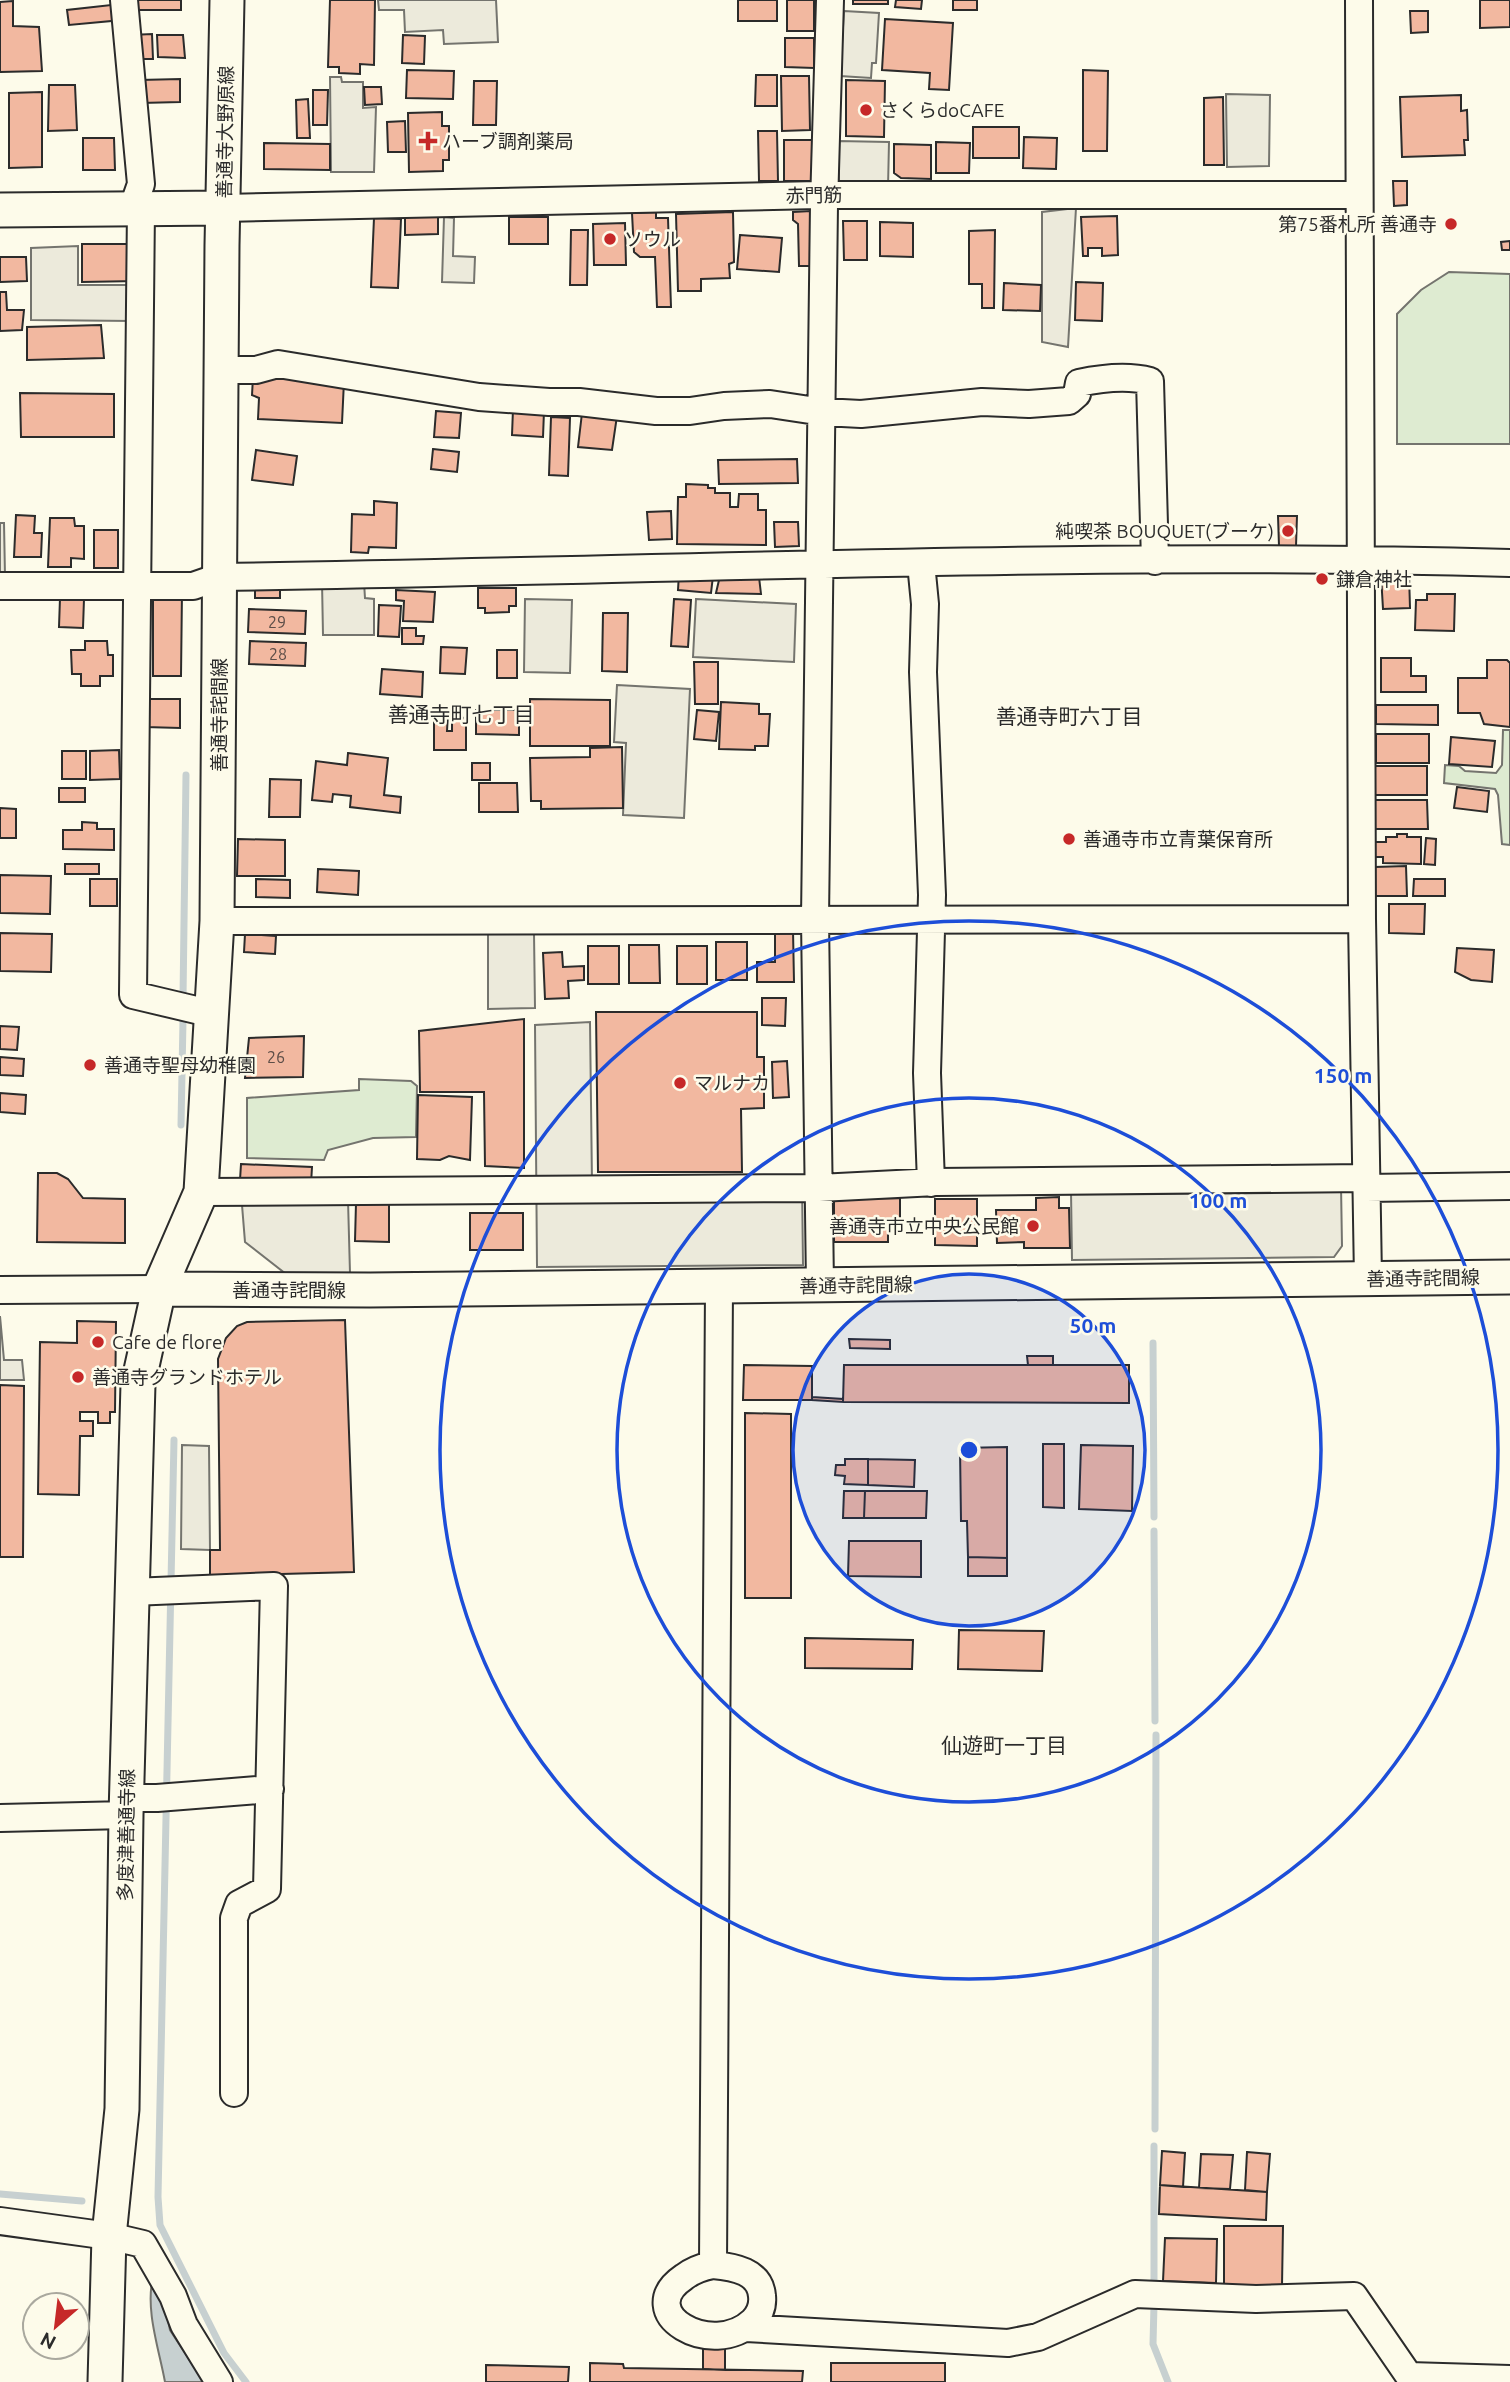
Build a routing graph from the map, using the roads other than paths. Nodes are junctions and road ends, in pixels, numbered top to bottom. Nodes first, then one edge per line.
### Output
1 (124, 0) edge
2 (227, 0) edge
3 (830, 0) edge
4 (1359, 0) edge
5 (825, 195) junction
6 (1359, 195) junction
7 (137, 207) junction
8 (225, 208) junction
9 (0, 210) edge
10 (221, 370) junction
11 (822, 412) junction
12 (1361, 559) junction
13 (1155, 561) junction
14 (921, 563) junction
15 (1510, 563) edge
16 (821, 564) junction
17 (219, 577) junction
18 (0, 586) edge
19 (136, 586) junction
20 (815, 919) junction
21 (932, 919) junction
22 (1362, 919) junction
23 (217, 920) junction
24 (213, 1014) junction
25 (931, 1183) junction
26 (1366, 1183) junction
27 (1510, 1186) edge
28 (819, 1188) junction
29 (201, 1192) junction
30 (1510, 1277) edge
31 (1368, 1278) junction
32 (820, 1285) junction
33 (719, 1287) junction
34 (159, 1289) junction
35 (0, 1290) edge
36 (159, 1592) junction
37 (270, 1789) junction
38 (146, 1802) junction
39 (0, 1818) edge
40 (234, 2093) dead end
41 (0, 2221) edge
42 (109, 2236) junction
43 (713, 2265) junction
44 (746, 2328) junction
45 (1510, 2379) edge
46 (105, 2382) edge
47 (219, 2382) edge

1 - 7 street
2 - 8 main road, 善通寺大野原線
3 - 5 street
4 - 6 street
5 - 6 street, 赤門筋
5 - 8 street, 赤門筋
5 - 11 street
6 - 12 street
7 - 8 main road, 善通寺大野原線
7 - 9 main road, 善通寺大野原線
7 - 19 street
8 - 10 main road, 善通寺詫間線
10 - 11 street
10 - 17 main road, 善通寺詫間線
11 - 13 street
11 - 16 street
12 - 13 street
12 - 15 street
12 - 22 street
13 - 14 street
14 - 16 street
14 - 21 street
16 - 17 street
16 - 20 street
17 - 19 street
17 - 23 main road, 善通寺詫間線
18 - 19 street
19 - 24 street
20 - 21 street
20 - 23 street
20 - 28 street
21 - 22 street
21 - 25 street
22 - 26 street
23 - 24 main road, 善通寺詫間線
24 - 29 main road, 善通寺詫間線
25 - 26 street
25 - 28 street
26 - 27 street
26 - 31 street
28 - 29 street
28 - 32 street
29 - 34 main road, 善通寺詫間線
30 - 31 main road, 善通寺詫間線
31 - 32 main road, 善通寺詫間線
32 - 33 main road, 善通寺詫間線
33 - 34 main road, 善通寺詫間線
33 - 43 street
34 - 35 street
34 - 36 main road, 多度津善通寺線
36 - 37 street
36 - 38 main road, 多度津善通寺線
37 - 38 street
37 - 40 street
38 - 39 street
38 - 42 main road, 多度津善通寺線
41 - 42 street
42 - 46 main road, 多度津善通寺線
42 - 47 street
43 - 44 street
43 - 44 street
44 - 45 street

